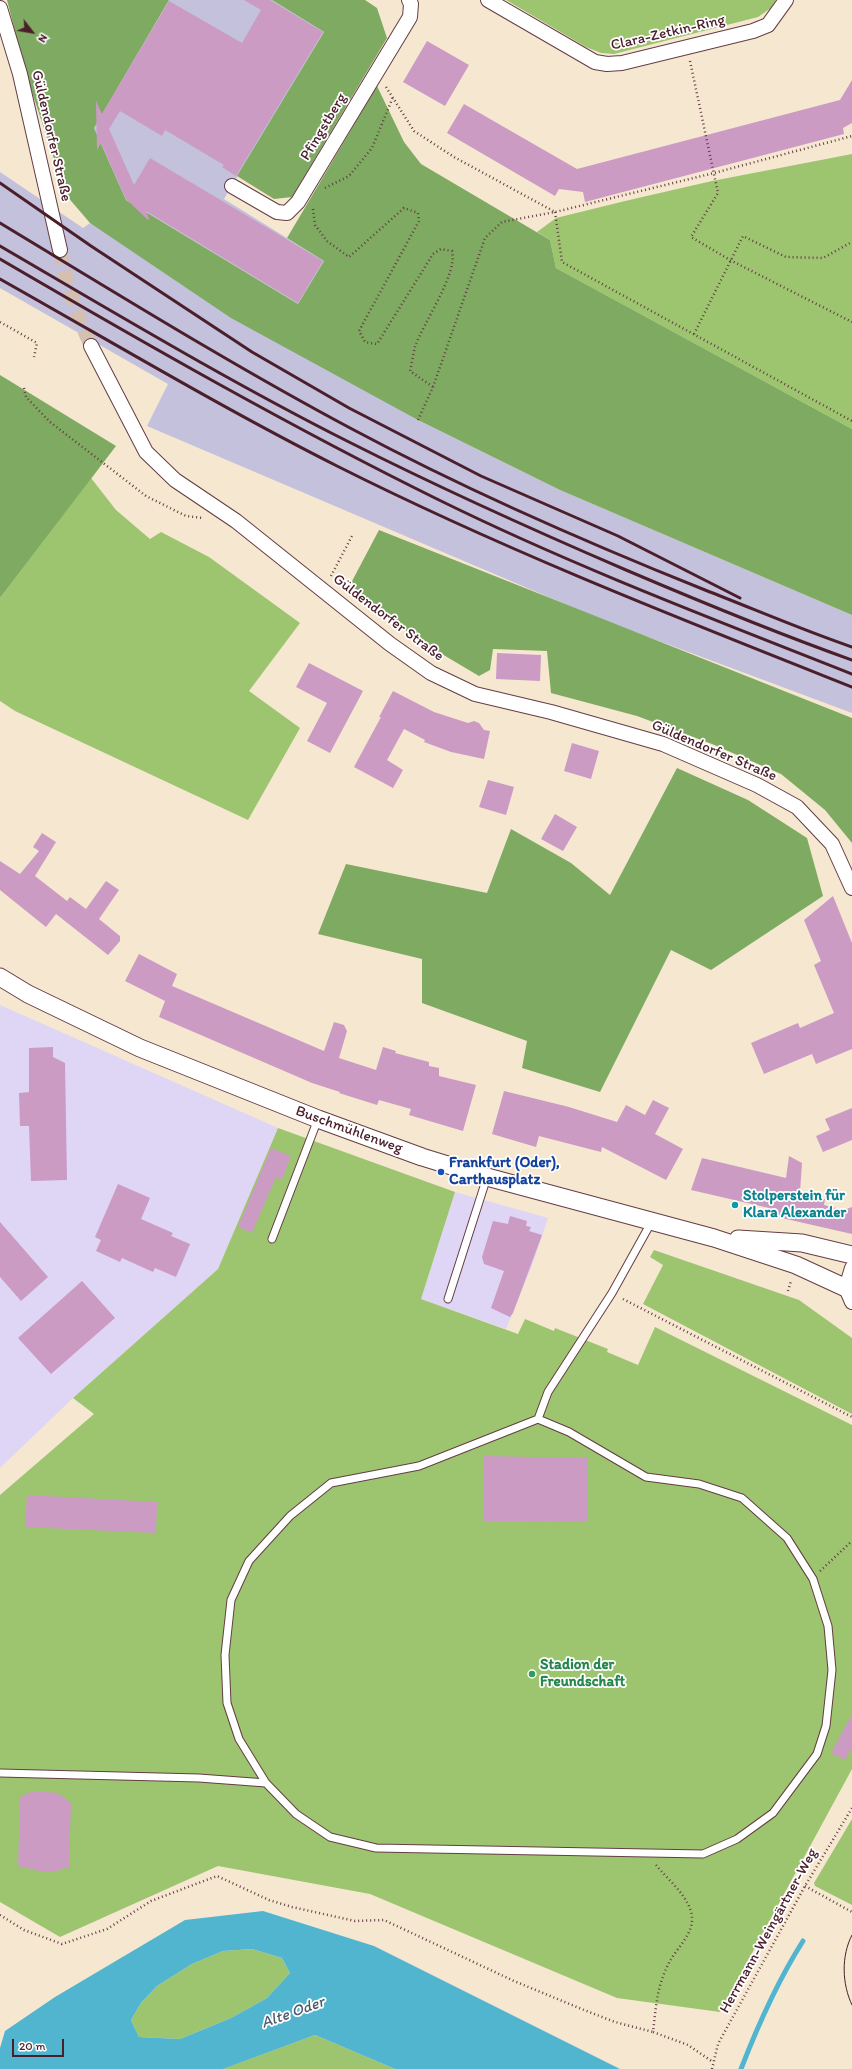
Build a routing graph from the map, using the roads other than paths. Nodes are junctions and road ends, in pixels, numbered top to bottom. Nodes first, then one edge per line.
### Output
1 (409, 0) edge
2 (488, 0) edge
3 (786, 0) edge
4 (0, 8) edge
5 (232, 186) dead end
6 (60, 250) tunnel mouth
7 (91, 346) tunnel mouth
8 (852, 888) edge
9 (0, 977) edge
10 (318, 1119) junction
11 (488, 1177) junction
12 (653, 1221) junction
13 (272, 1238) dead end
14 (714, 1238) junction
15 (852, 1255) edge
16 (852, 1268) edge
17 (849, 1295) edge
18 (448, 1299) dead end
19 (538, 1419) junction
20 (0, 1773) edge
21 (266, 1784) junction

1 - 5 street, Pfingstberg
2 - 3 street, Clara-Zetkin-Ring
4 - 6 street, Güldendorfer Straße
7 - 8 street, Güldendorfer Straße
9 - 10 street, Buschmühlenweg
10 - 11 street, Buschmühlenweg
10 - 13 lane
11 - 12 street, Buschmühlenweg
11 - 18 lane
12 - 14 street, Buschmühlenweg
12 - 19 lane
14 - 15 street, Buschmühlenweg
14 - 17 street, Buschmühlenweg
16 - 17 street
19 - 21 lane
19 - 21 lane
20 - 21 lane

